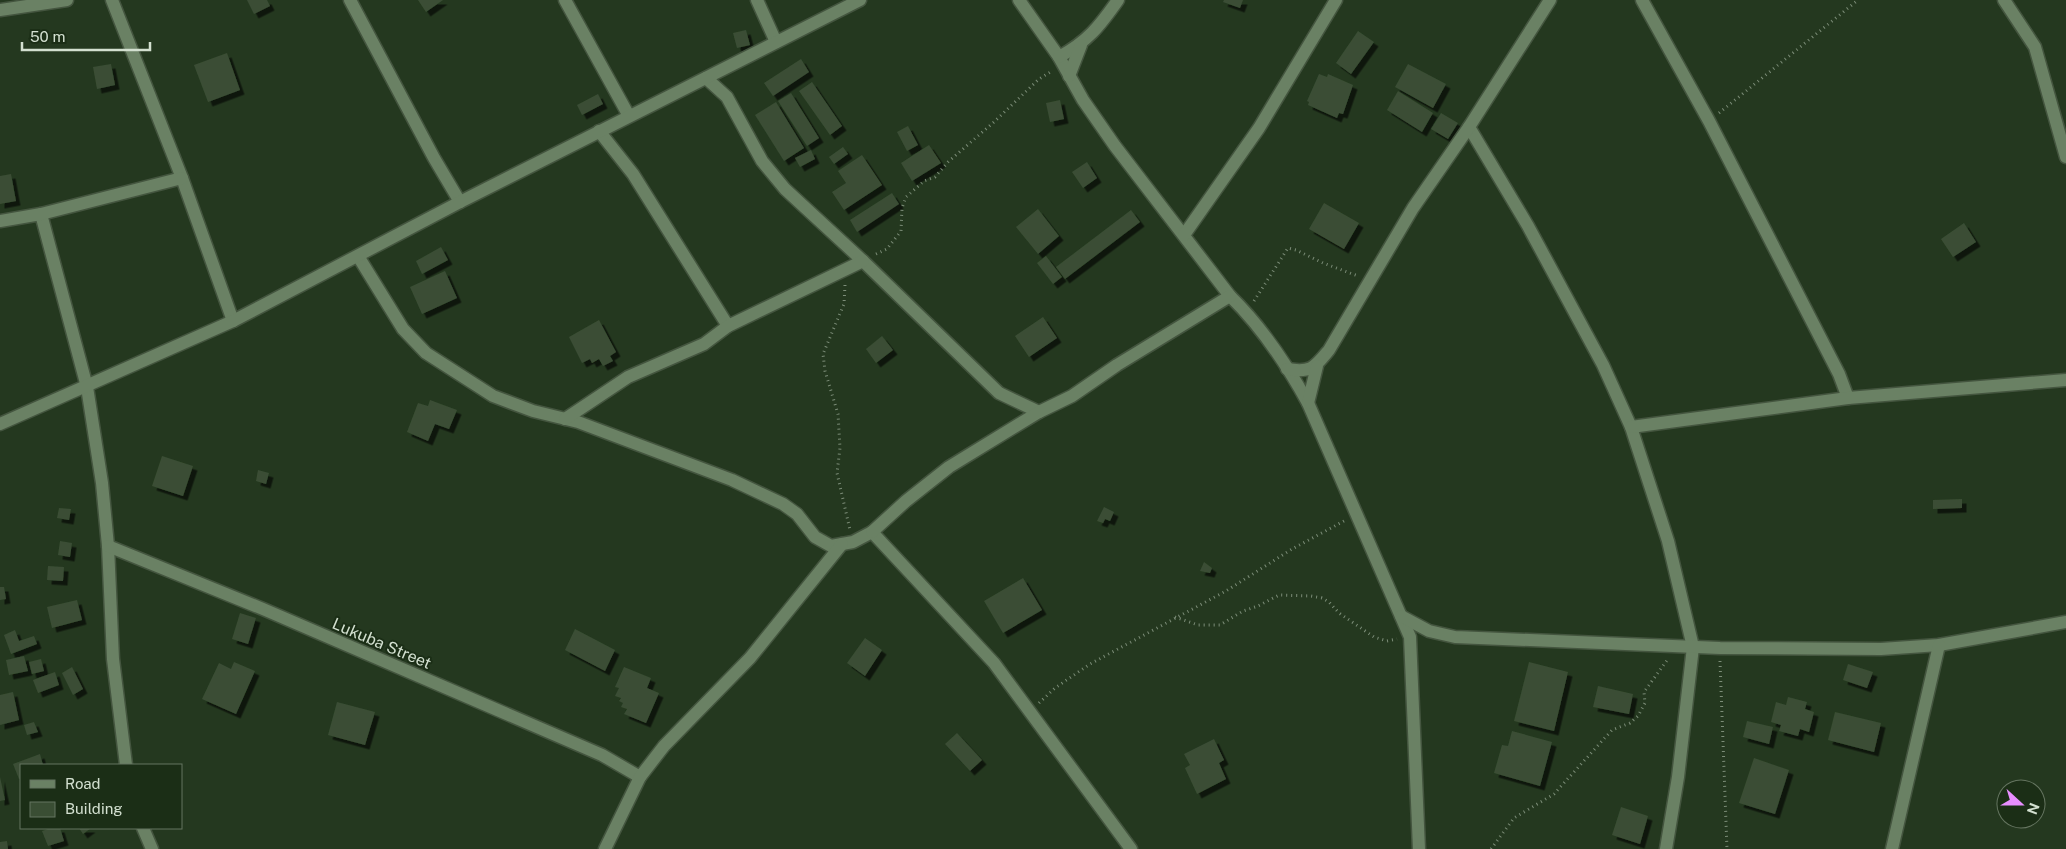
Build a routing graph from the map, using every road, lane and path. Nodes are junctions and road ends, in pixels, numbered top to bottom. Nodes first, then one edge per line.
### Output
1 (67, 0) edge
2 (112, 0) edge
3 (350, 0) edge
4 (565, 0) edge
5 (757, 0) edge
6 (860, 0) edge
7 (1019, 0) edge
8 (1118, 0) edge
9 (1336, 0) edge
10 (1550, 0) edge
11 (1642, 0) edge
12 (1858, 0) edge
13 (2004, 0) edge
14 (0, 10) edge
15 (776, 42) junction
16 (1081, 45) junction
17 (1061, 60) junction
18 (1069, 76) junction
19 (706, 78) junction
20 (630, 116) junction
21 (1709, 121) junction
22 (1469, 127) junction
23 (599, 131) junction
24 (2066, 158) edge
25 (182, 178) junction
26 (460, 202) junction
27 (41, 214) junction
28 (0, 221) edge
29 (1184, 236) junction
30 (358, 256) junction
31 (863, 261) junction
32 (846, 269) junction
33 (1370, 280) junction
34 (1230, 296) junction
35 (1247, 312) junction
36 (233, 322) junction
37 (728, 326) junction
38 (1316, 366) junction
39 (1287, 369) junction
40 (2066, 380) edge
41 (87, 387) junction
42 (1848, 398) junction
43 (1308, 404) junction
44 (1039, 412) junction
45 (564, 419) junction
46 (0, 424) edge
47 (1631, 427) junction
48 (1354, 513) junction
49 (872, 532) junction
50 (848, 543) junction
51 (108, 546) junction
52 (1401, 616) junction
53 (1175, 617) junction
54 (2066, 622) edge
55 (1410, 637) junction
56 (1938, 645) junction
57 (1676, 646) junction
58 (1693, 647) junction
59 (1720, 648) junction
60 (1031, 712) junction
61 (126, 764) edge
62 (640, 778) junction
63 (143, 829) edge
64 (152, 849) edge
65 (605, 849) edge
66 (1131, 849) edge
67 (1420, 849) edge
68 (1491, 849) edge
69 (1666, 849) edge
70 (1727, 849) edge
71 (1892, 849) edge

1 - 14 street
2 - 25 street
3 - 26 street
4 - 20 street
5 - 15 street
6 - 15 street
7 - 17 street
8 - 16 street
9 - 29 street
10 - 22 street
11 - 21 street
12 - 21 path
13 - 24 street
15 - 19 street
16 - 17 street
16 - 18 street
17 - 18 street
17 - 31 path
18 - 29 street
19 - 20 street
19 - 31 street
20 - 23 street
21 - 42 street
22 - 33 street
22 - 47 street
23 - 26 street
23 - 37 street
25 - 27 street
25 - 36 street
26 - 30 street
27 - 28 street
27 - 41 street
29 - 34 street
30 - 36 street
30 - 45 street
31 - 32 street
31 - 44 street
32 - 37 street
32 - 50 path
33 - 35 path
33 - 38 street
34 - 35 street
34 - 44 street
35 - 39 street
36 - 41 street
37 - 45 street
38 - 39 street
38 - 43 street
39 - 43 street
40 - 42 street
41 - 46 street
41 - 51 street
42 - 47 street
43 - 48 street
44 - 49 street
45 - 50 street
47 - 58 street
48 - 52 street
48 - 53 path
49 - 50 street
49 - 60 street
50 - 62 street
51 - 61 street
51 - 62 street, Lukuba Street
52 - 55 street
52 - 57 street
53 - 55 path
53 - 60 path
54 - 56 street
55 - 67 street
56 - 59 street
56 - 71 street
57 - 58 street
57 - 68 path
58 - 59 street
58 - 69 street
59 - 70 path
60 - 66 street
62 - 65 street
63 - 64 street

